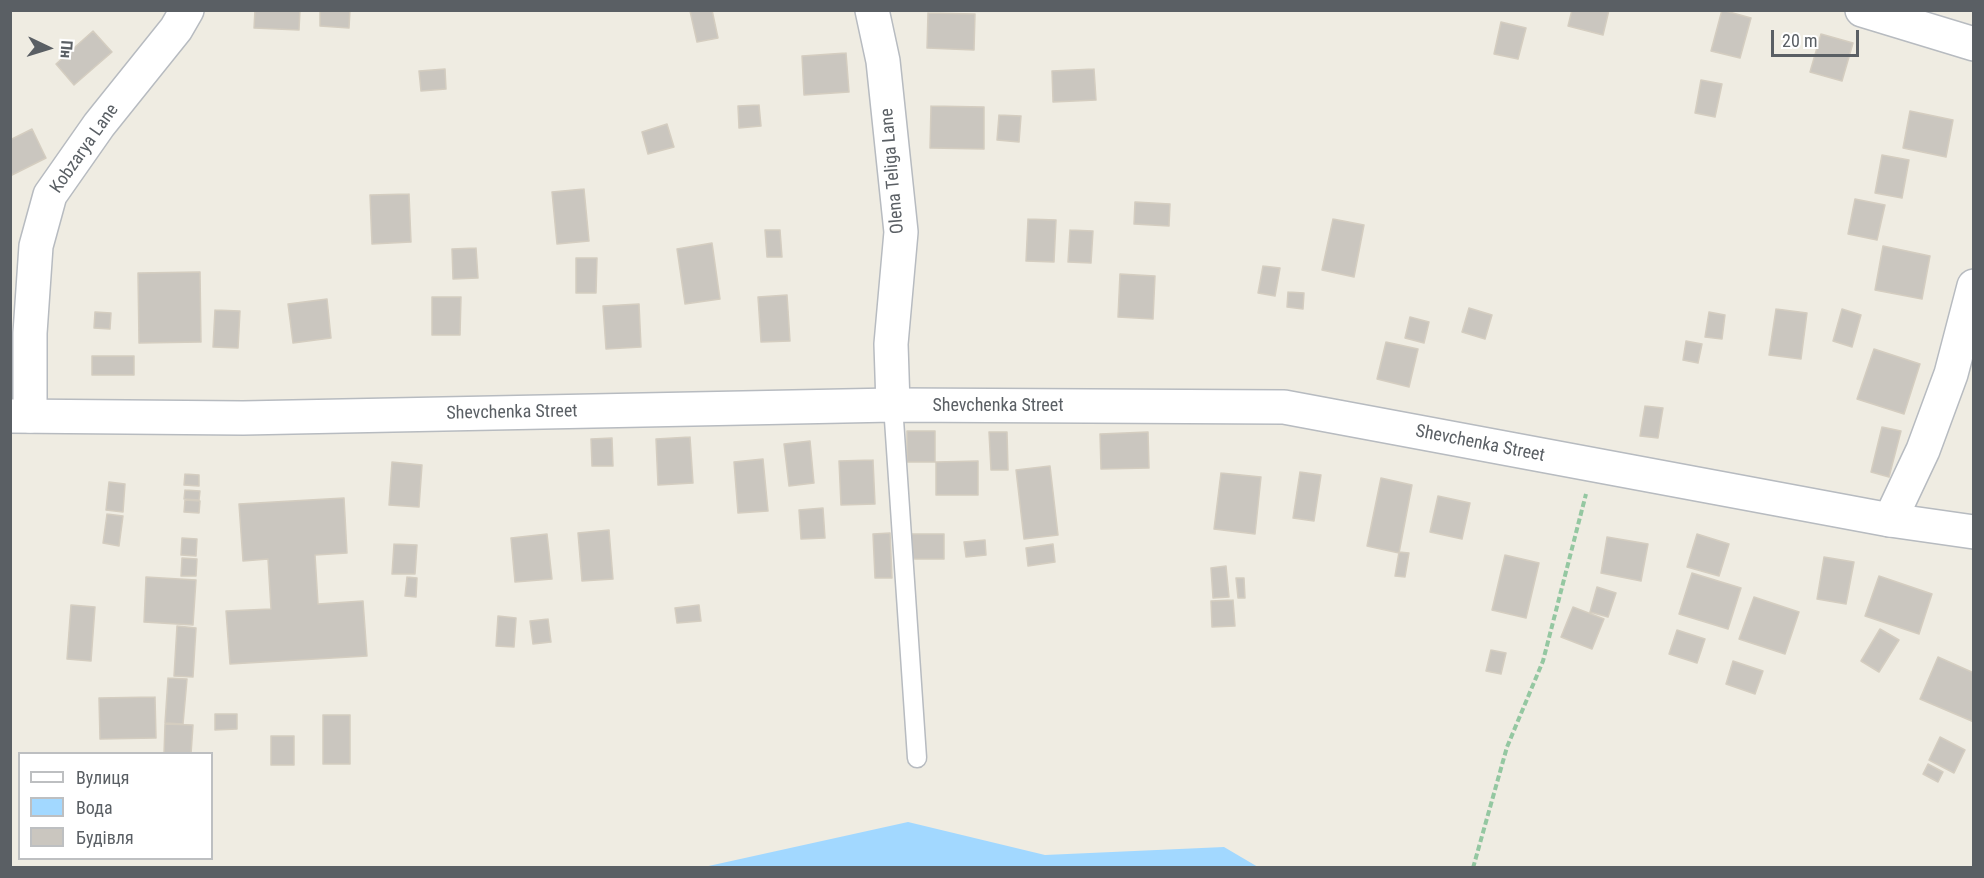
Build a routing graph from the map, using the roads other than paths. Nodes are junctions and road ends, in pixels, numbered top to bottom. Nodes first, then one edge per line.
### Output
1 (187, 10) edge
2 (872, 10) edge
3 (1862, 10) edge
4 (1974, 44) edge
5 (1974, 286) edge
6 (892, 405) junction
7 (20, 416) edge
8 (1890, 520) junction
9 (1974, 532) edge
10 (917, 758) dead end

1 - 7 street, Kobzarya Lane
2 - 6 street, Olena Teliga Lane
3 - 4 street
5 - 8 street
6 - 7 street, Shevchenka Street
6 - 8 street, Shevchenka Street
6 - 10 lane
8 - 9 street, Shevchenka Street

